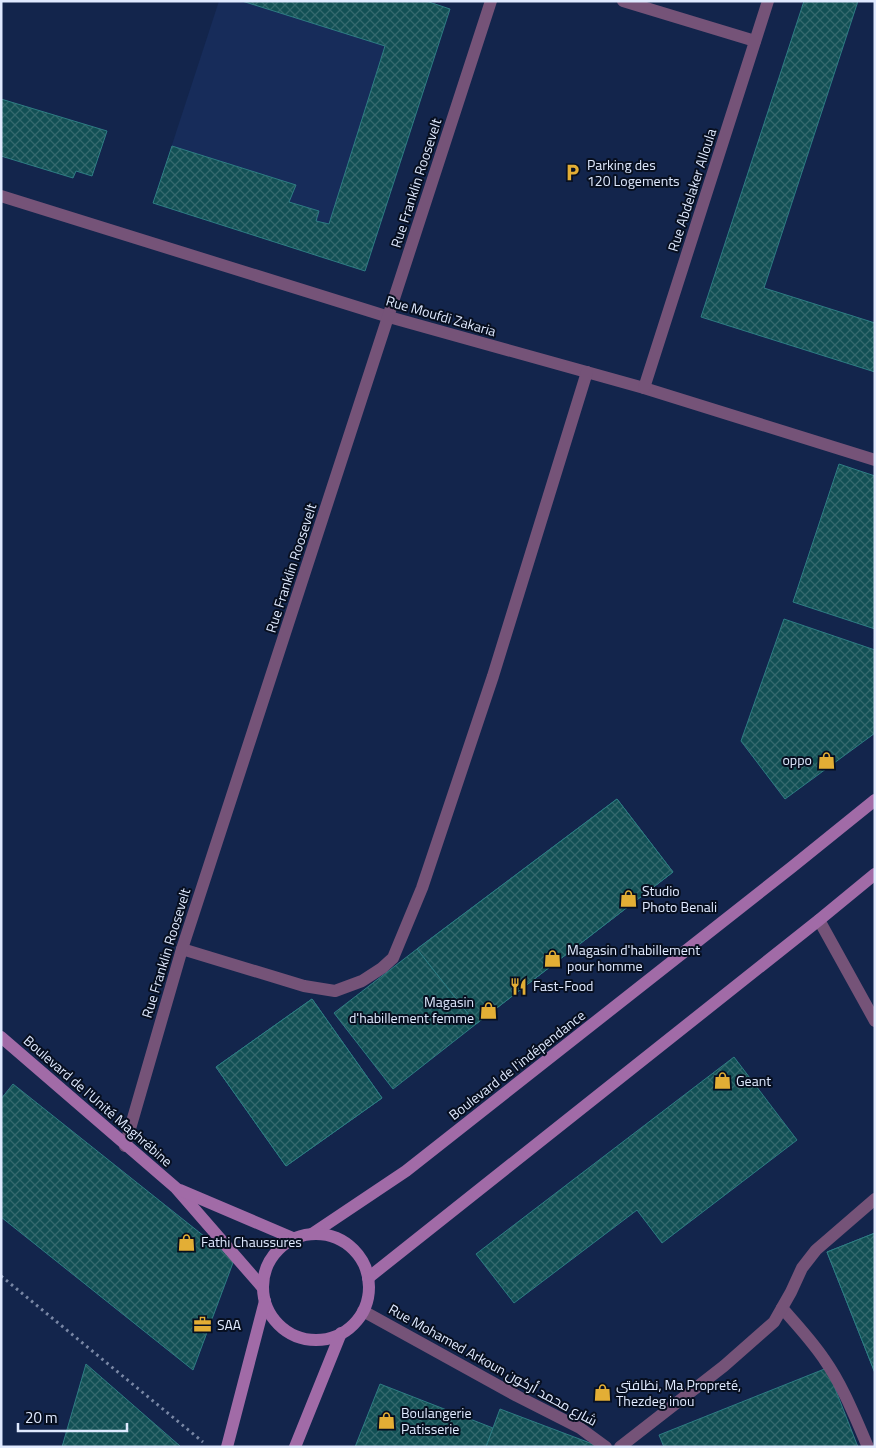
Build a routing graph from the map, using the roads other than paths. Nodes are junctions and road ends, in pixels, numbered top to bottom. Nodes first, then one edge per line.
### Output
1 (491, 1) edge
2 (623, 1) edge
3 (768, 1) edge
4 (755, 41) junction
5 (1, 196) edge
6 (389, 317) junction
7 (587, 372) junction
8 (644, 388) junction
9 (875, 460) edge
10 (875, 800) edge
11 (875, 874) edge
12 (819, 920) junction
13 (182, 949) junction
14 (875, 1021) edge
15 (1, 1037) edge
16 (125, 1146) junction
17 (176, 1188) junction
18 (875, 1199) edge
19 (312, 1234) junction
20 (295, 1239) junction
21 (368, 1278) junction
22 (263, 1288) junction
23 (265, 1301) junction
24 (782, 1308) junction
25 (363, 1311) junction
26 (341, 1333) junction
27 (227, 1447) edge
28 (295, 1447) edge
29 (606, 1447) edge
30 (620, 1447) edge
31 (868, 1447) edge

1 - 6 street, Rue Franklin Roosevelt
2 - 4 street
3 - 4 street, Rue Abdelaker Alloula
4 - 8 street, Rue Abdelaker Alloula
5 - 6 street, Rue Moufdi Zakaria
6 - 7 street, Rue Moufdi Zakaria
6 - 13 street, Rue Franklin Roosevelt
7 - 8 street, Rue Moufdi Zakaria
7 - 13 street
8 - 9 street, Rue Moufdi Zakaria
10 - 19 main road, Boulevard de l'indépendance
11 - 12 main road
12 - 14 street
12 - 21 main road
13 - 16 street, Rue Franklin Roosevelt
15 - 16 main road, Boulevard de l'Unité Maghrébine
16 - 17 main road, Boulevard de l'Unité Maghrébine
17 - 20 main road, Boulevard de l'Unité Maghrébine
17 - 22 main road, Boulevard de l'Unité Maghrébine
18 - 24 street
19 - 20 main road
19 - 21 main road
20 - 22 main road
21 - 25 main road
22 - 23 main road
23 - 26 main road
23 - 27 main road
24 - 30 street
24 - 31 street
25 - 26 main road
25 - 29 street, Rue Mohamed Arkoun شارع محمد أركون
26 - 28 main road

